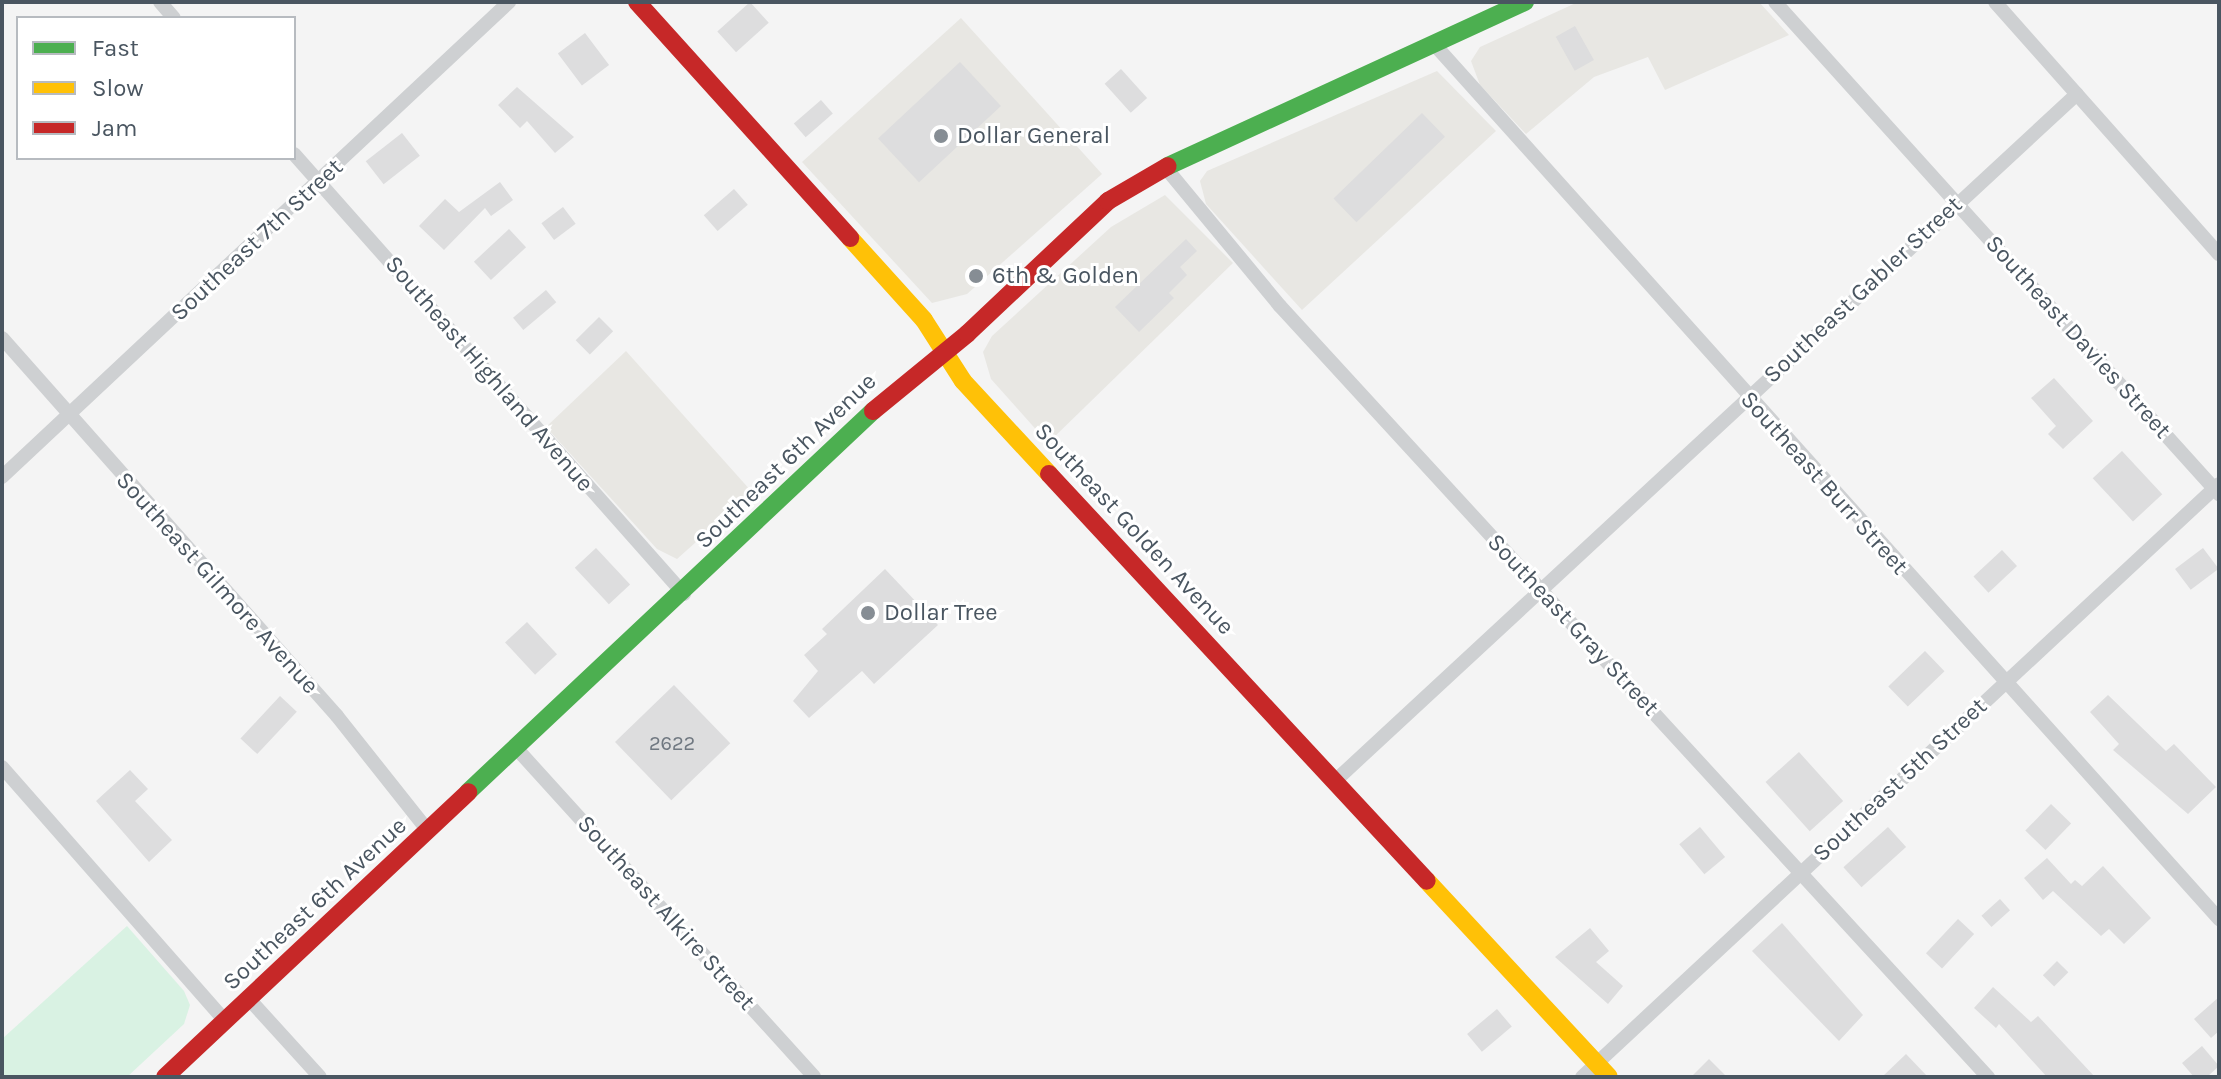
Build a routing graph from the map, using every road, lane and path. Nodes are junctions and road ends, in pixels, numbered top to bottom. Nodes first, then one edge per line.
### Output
1 (509, 2) edge
2 (637, 2) edge
3 (1525, 2) edge
4 (1775, 2) edge
5 (1995, 2) edge
6 (1434, 44) junction
7 (2077, 94) junction
8 (296, 156) edge
9 (1165, 167) junction
10 (319, 182) junction
11 (1957, 202) junction
12 (2219, 254) edge
13 (2, 338) edge
14 (943, 350) junction
15 (1747, 399) junction
16 (69, 415) junction
17 (2, 477) edge
18 (2217, 489) edge
19 (1539, 588) junction
20 (684, 594) junction
21 (2005, 682) junction
22 (517, 749) junction
23 (2, 767) edge
24 (1335, 781) junction
25 (428, 831) junction
26 (1800, 873) junction
27 (2219, 919) edge
28 (249, 999) junction
29 (225, 1021) junction
30 (1603, 1070) edge
31 (165, 1077) edge
32 (320, 1077) edge
33 (814, 1077) edge
34 (1582, 1077) edge
35 (1988, 1077) edge

1 - 10 street, Southeast 7th Street
2 - 14 main road, Southeast Golden Avenue
3 - 6 main road, Southeast 6th Avenue
4 - 11 street, Southeast Davies Street
5 - 7 street
6 - 9 main road, Southeast 6th Avenue
6 - 15 street, Southeast Burr Street
7 - 11 street, Southeast Gabler Street
7 - 12 street
8 - 10 street, Southeast Highland Avenue
9 - 14 main road, Southeast 6th Avenue
9 - 19 street, Southeast Gray Street
10 - 16 street, Southeast 7th Street
10 - 20 street, Southeast Highland Avenue
11 - 15 street, Southeast Gabler Street
11 - 18 street, Southeast Davies Street
13 - 16 street, Southeast Gilmore Avenue
14 - 20 main road, Southeast 6th Avenue
14 - 24 main road, Southeast Golden Avenue
15 - 19 street, Southeast Gabler Street
15 - 21 street, Southeast Burr Street
16 - 17 street, Southeast 7th Street
16 - 25 street, Southeast Gilmore Avenue
18 - 21 street, Southeast 5th Street
19 - 24 street, Southeast Gabler Street
19 - 26 street, Southeast Gray Street
20 - 22 main road, Southeast 6th Avenue
21 - 26 street, Southeast 5th Street
21 - 27 street, Southeast Burr Street
22 - 25 main road, Southeast 6th Avenue
22 - 33 street, Southeast Alkire Street
23 - 29 street
24 - 30 main road, Southeast Golden Avenue
25 - 28 main road, Southeast 6th Avenue
26 - 30 street, Southeast 5th Street
26 - 35 street, Southeast Gray Street
28 - 29 main road, Southeast 6th Avenue
28 - 32 street
29 - 31 main road, Southeast 6th Avenue
30 - 34 street, Southeast 5th Street

